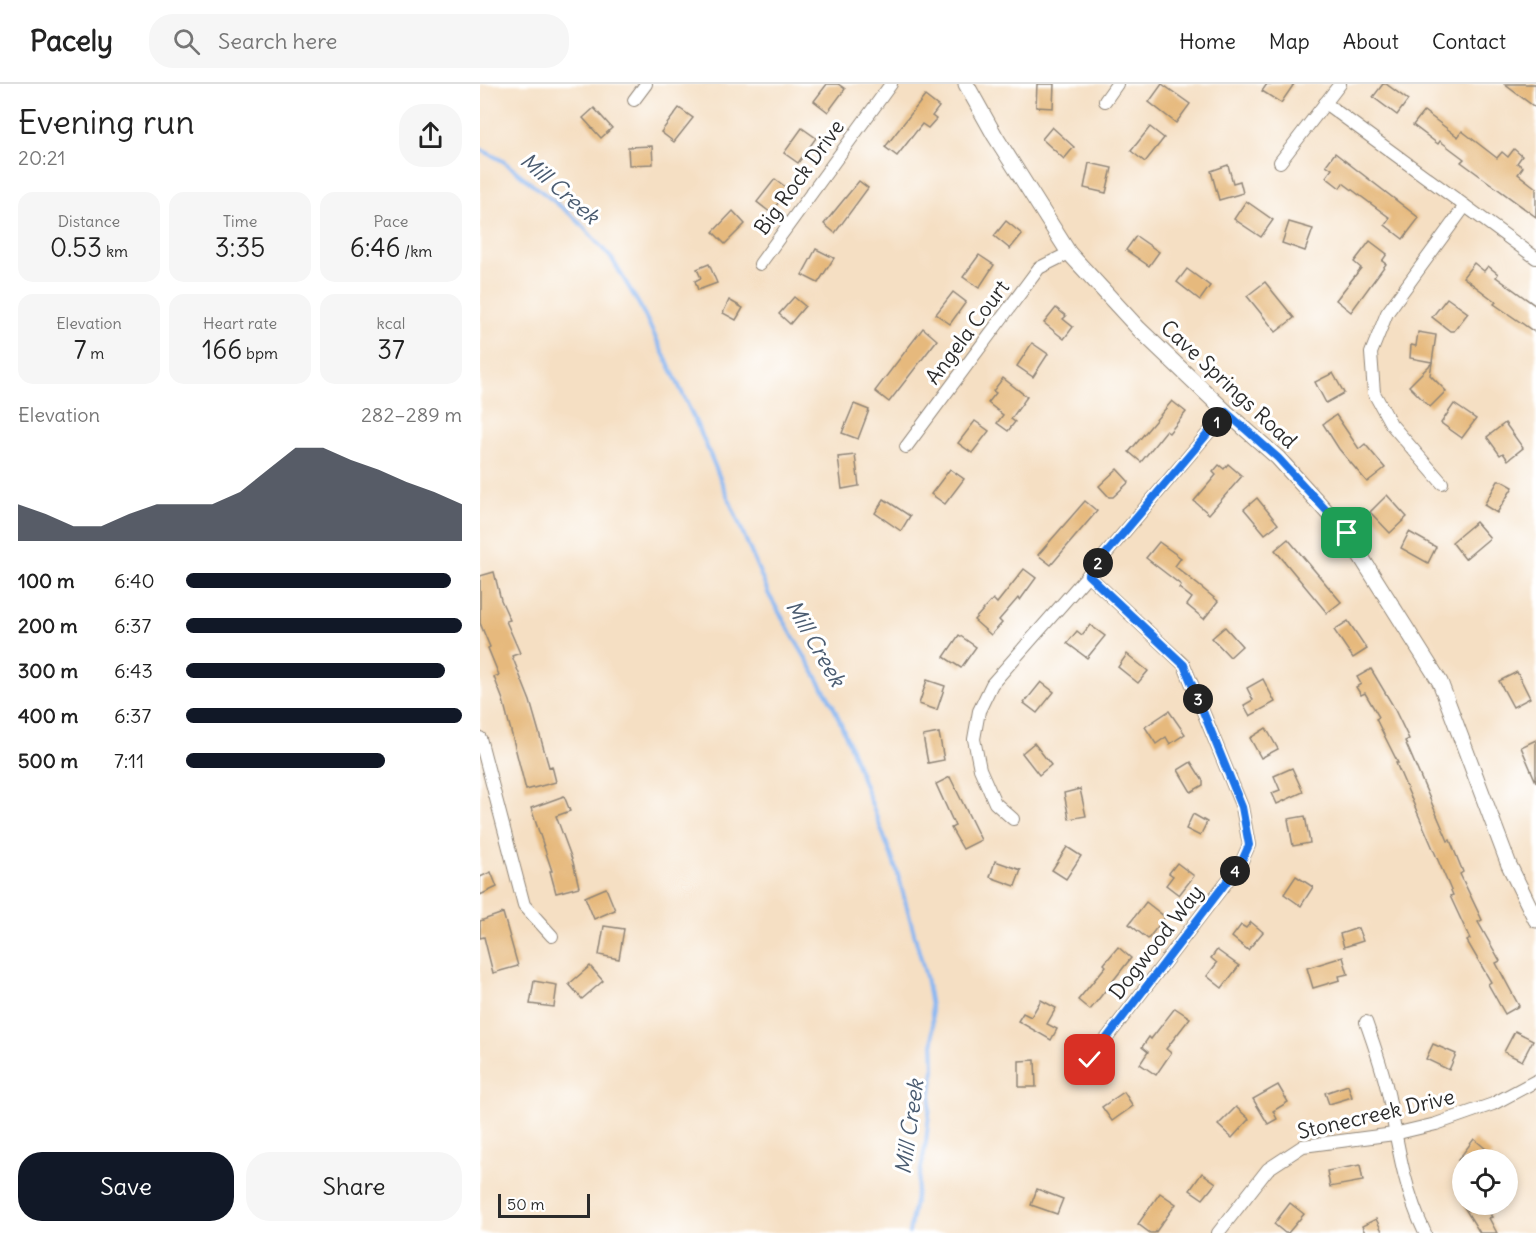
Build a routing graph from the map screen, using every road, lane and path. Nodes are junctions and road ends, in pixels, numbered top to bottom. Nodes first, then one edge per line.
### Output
1 (646, 84) edge
2 (891, 84) edge
3 (966, 84) edge
4 (1117, 84) edge
5 (1340, 84) edge
6 (634, 100) dead end
7 (1105, 101) dead end
8 (1325, 103) junction
9 (1280, 162) dead end
10 (1465, 206) junction
11 (1070, 253) junction
12 (1536, 258) edge
13 (760, 264) dead end
14 (1226, 412) junction
15 (906, 447) dead end
16 (1442, 483) dead end
17 (1088, 575) junction
18 (480, 738) edge
19 (1013, 819) dead end
20 (1536, 920) edge
21 (552, 936) dead end
22 (1365, 1022) dead end
23 (1090, 1060) dead end
24 (1536, 1081) edge
25 (1394, 1134) junction
26 (1218, 1233) edge
27 (1425, 1233) edge

1 - 6 street
2 - 13 street, Big Rock Drive
3 - 11 street, Cave Springs Road
4 - 7 street
5 - 8 street
8 - 9 street
8 - 10 street
10 - 12 street
10 - 16 street
11 - 14 street, Cave Springs Road
11 - 15 street, Angela Court
14 - 17 street
14 - 20 street, Cave Springs Road
17 - 19 street
17 - 23 street, Dogwood Way
18 - 21 street
22 - 25 street
24 - 25 street, Stonecreek Drive
25 - 26 street, Stonecreek Drive
25 - 27 street

